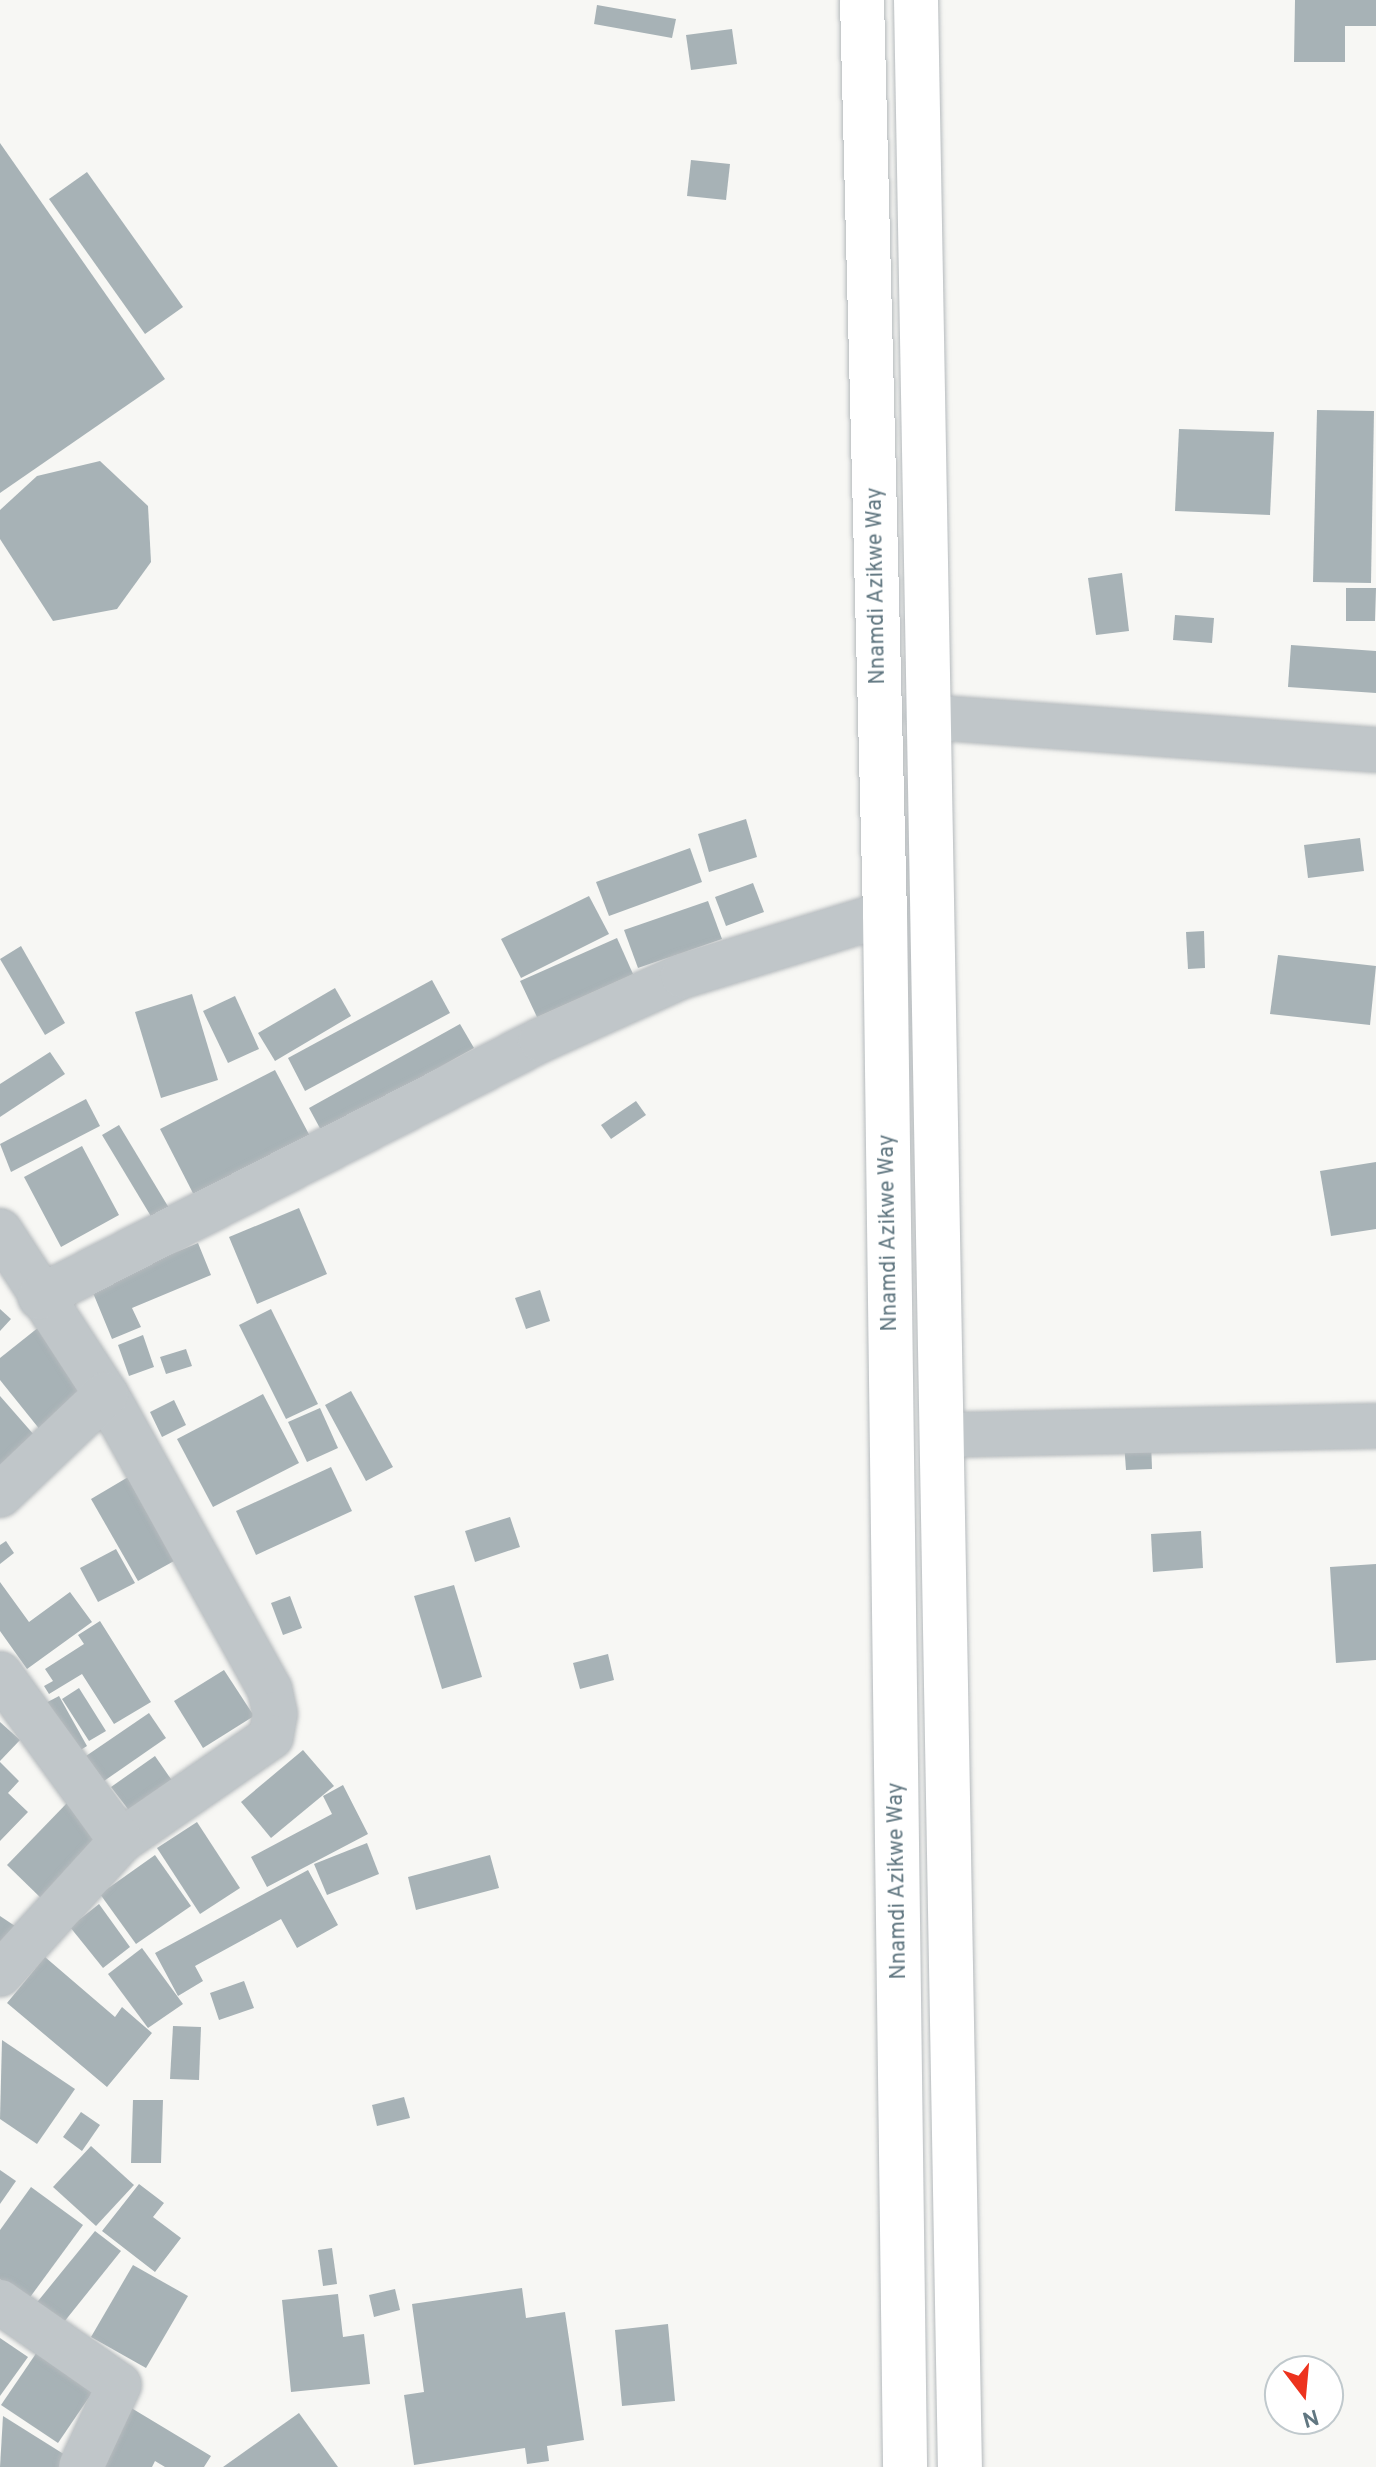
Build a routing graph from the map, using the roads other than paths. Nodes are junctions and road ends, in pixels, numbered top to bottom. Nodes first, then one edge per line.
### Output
1 (862, 0) edge
2 (916, 0) edge
3 (928, 717) junction
4 (1376, 750) edge
5 (885, 914) junction
6 (0, 1231) edge
7 (40, 1297) junction
8 (106, 1394) junction
9 (1376, 1426) edge
10 (943, 1435) junction
11 (0, 1495) edge
12 (0, 1674) edge
13 (121, 1841) junction
14 (0, 1974) edge
15 (0, 2302) edge
16 (81, 2467) edge
17 (905, 2467) edge
18 (960, 2467) edge

1 - 5 highway, Nnamdi Azikwe Way
2 - 3 highway
3 - 4 street
3 - 10 highway
5 - 7 street
5 - 17 highway, Nnamdi Azikwe Way
6 - 7 street
7 - 8 street
8 - 11 street
8 - 13 street
9 - 10 street
10 - 18 highway
12 - 13 street
13 - 14 street
15 - 16 street

